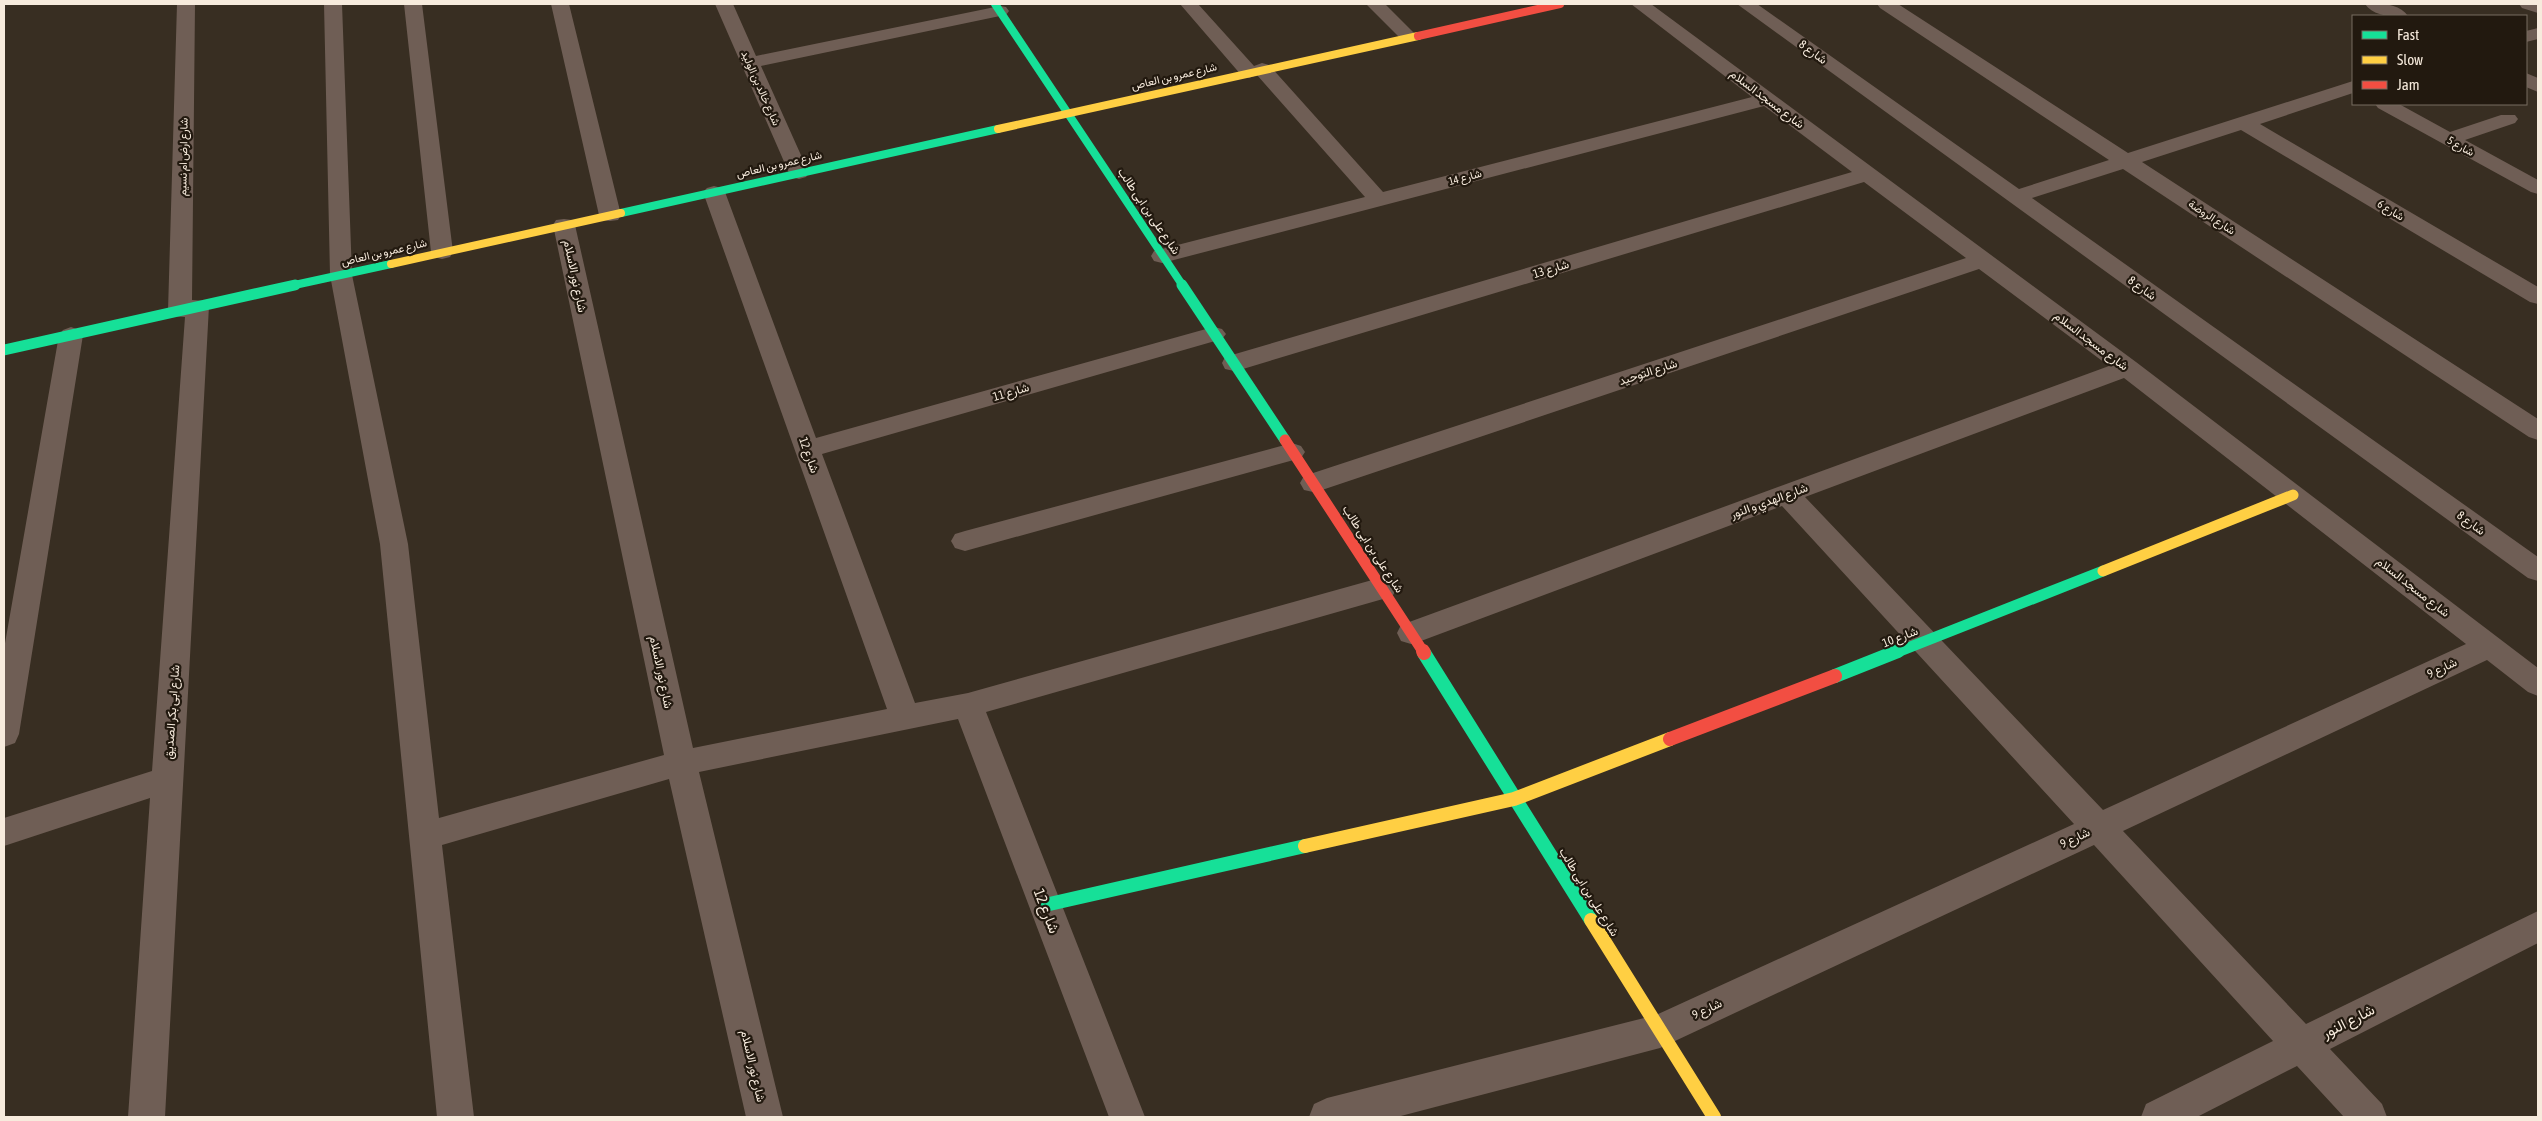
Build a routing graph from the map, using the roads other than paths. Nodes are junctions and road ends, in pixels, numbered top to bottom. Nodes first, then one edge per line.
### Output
1 (186, 4) edge
2 (333, 4) edge
3 (413, 4) edge
4 (560, 4) edge
5 (724, 4) edge
6 (1189, 4) edge
7 (1375, 4) edge
8 (1560, 4) edge
9 (1640, 4) edge
10 (1746, 4) edge
11 (1886, 4) edge
12 (2374, 4) edge
13 (2528, 4) edge
14 (998, 7) edge
15 (2538, 8) edge
16 (2396, 15) edge
17 (1408, 36) junction
18 (750, 63) junction
19 (1255, 71) junction
20 (2352, 87) edge
21 (1768, 99) junction
22 (2387, 105) edge
23 (1067, 112) junction
24 (2508, 119) dead end
25 (2244, 122) junction
26 (2448, 139) junction
27 (2126, 161) junction
28 (799, 173) junction
29 (1868, 174) junction
30 (2538, 188) edge
31 (714, 192) junction
32 (2015, 197) junction
33 (1379, 200) junction
34 (610, 215) junction
35 (564, 225) junction
36 (442, 252) junction
37 (1162, 256) junction
38 (1983, 260) junction
39 (341, 275) junction
40 (2538, 297) edge
41 (188, 308) junction
42 (1214, 334) junction
43 (71, 335) junction
44 (4, 350) edge
45 (1234, 363) junction
46 (2128, 368) junction
47 (2538, 431) edge
48 (808, 449) junction
49 (1292, 452) junction
50 (1313, 483) junction
51 (1786, 494) junction
52 (2293, 495) junction
53 (965, 541) dead end
54 (2538, 571) edge
55 (1383, 588) junction
56 (1411, 633) junction
57 (1925, 642) junction
58 (2490, 646) junction
59 (2538, 684) edge
60 (968, 705) junction
61 (905, 718) junction
62 (4, 734) edge
63 (681, 763) junction
64 (168, 778) junction
65 (1514, 799) junction
66 (2098, 828) junction
67 (4, 832) edge
68 (427, 835) junction
69 (1045, 905) junction
70 (2538, 926) edge
71 (1660, 1031) junction
72 (2301, 1045) junction
73 (146, 1117) edge
74 (456, 1117) edge
75 (765, 1117) edge
76 (1127, 1117) edge
77 (1327, 1117) edge
78 (1714, 1117) edge
79 (2159, 1117) edge
80 (2369, 1117) edge

1 - 41 street, شارع ارض ام نسيم
2 - 39 street
3 - 36 street
4 - 34 street
5 - 18 street, شارع خالد بن الوليد
6 - 19 street
7 - 17 street
8 - 17 street, شارع عمرو بن العاص
9 - 21 street, شارع مسجد السلام
10 - 32 street, شارع 8
11 - 27 street, شارع الروضة
12 - 16 street
13 - 15 street
14 - 18 street
14 - 23 street, شارع على بن ابى طالب
17 - 19 street, شارع عمرو بن العاص
18 - 28 street, شارع خالد بن الوليد
19 - 23 street, شارع عمرو بن العاص
19 - 33 street
20 - 25 street
21 - 29 street, شارع مسجد السلام
21 - 33 street, شارع 14
22 - 26 street, شارع 5
23 - 28 street, شارع عمرو بن العاص
23 - 37 street, شارع على بن ابى طالب
24 - 26 street
25 - 27 street
25 - 40 street, شارع 6
26 - 30 street, شارع 5
27 - 32 street
27 - 47 street, شارع الروضة
28 - 31 street, شارع عمرو بن العاص
29 - 38 street, شارع مسجد السلام
29 - 45 street, شارع 13
31 - 34 street, شارع عمرو بن العاص
31 - 48 street, شارع 12
32 - 54 street, شارع 8
33 - 37 street, شارع 14
34 - 35 street, شارع عمرو بن العاص
35 - 36 street, شارع عمرو بن العاص
35 - 63 street, شارع نور الاسلام
36 - 39 street, شارع عمرو بن العاص
37 - 42 street, شارع على بن ابى طالب
38 - 46 street, شارع مسجد السلام
38 - 50 street, شارع التوحيد
39 - 41 street, شارع عمرو بن العاص
39 - 68 street
41 - 43 street, شارع عمرو بن العاص
41 - 64 street, شارع ابى بكر الصديق
42 - 45 street, شارع على بن ابى طالب
42 - 48 street, شارع 11
43 - 44 street, شارع عمرو بن العاص
43 - 62 street
45 - 49 street, شارع على بن ابى طالب
46 - 51 street, شارع الهدي و النور
46 - 52 street, شارع مسجد السلام
48 - 61 street, شارع 12
49 - 50 street, شارع على بن ابى طالب
49 - 53 street
50 - 55 street, شارع على بن ابى طالب
51 - 56 street, شارع الهدي و النور
51 - 57 street
52 - 57 street, شارع 10
52 - 58 street, شارع مسجد السلام
55 - 56 street, شارع على بن ابى طالب
55 - 60 street
56 - 65 street, شارع على بن ابى طالب
57 - 65 street, شارع 10
57 - 66 street
58 - 59 street, شارع مسجد السلام
58 - 66 street, شارع 9
60 - 61 street
60 - 69 street, شارع 12
61 - 63 street
63 - 68 street
63 - 75 street, شارع نور الاسلام
64 - 67 street
64 - 73 street, شارع ابى بكر الصديق
65 - 69 street, شارع 10
65 - 71 street, شارع على بن ابى طالب
66 - 71 street, شارع 9
66 - 72 street
68 - 74 street
69 - 76 street, شارع 12
70 - 72 street, شارع النور
71 - 77 street, شارع 9
71 - 78 street, شارع على بن ابى طالب
72 - 79 street, شارع النور
72 - 80 street

